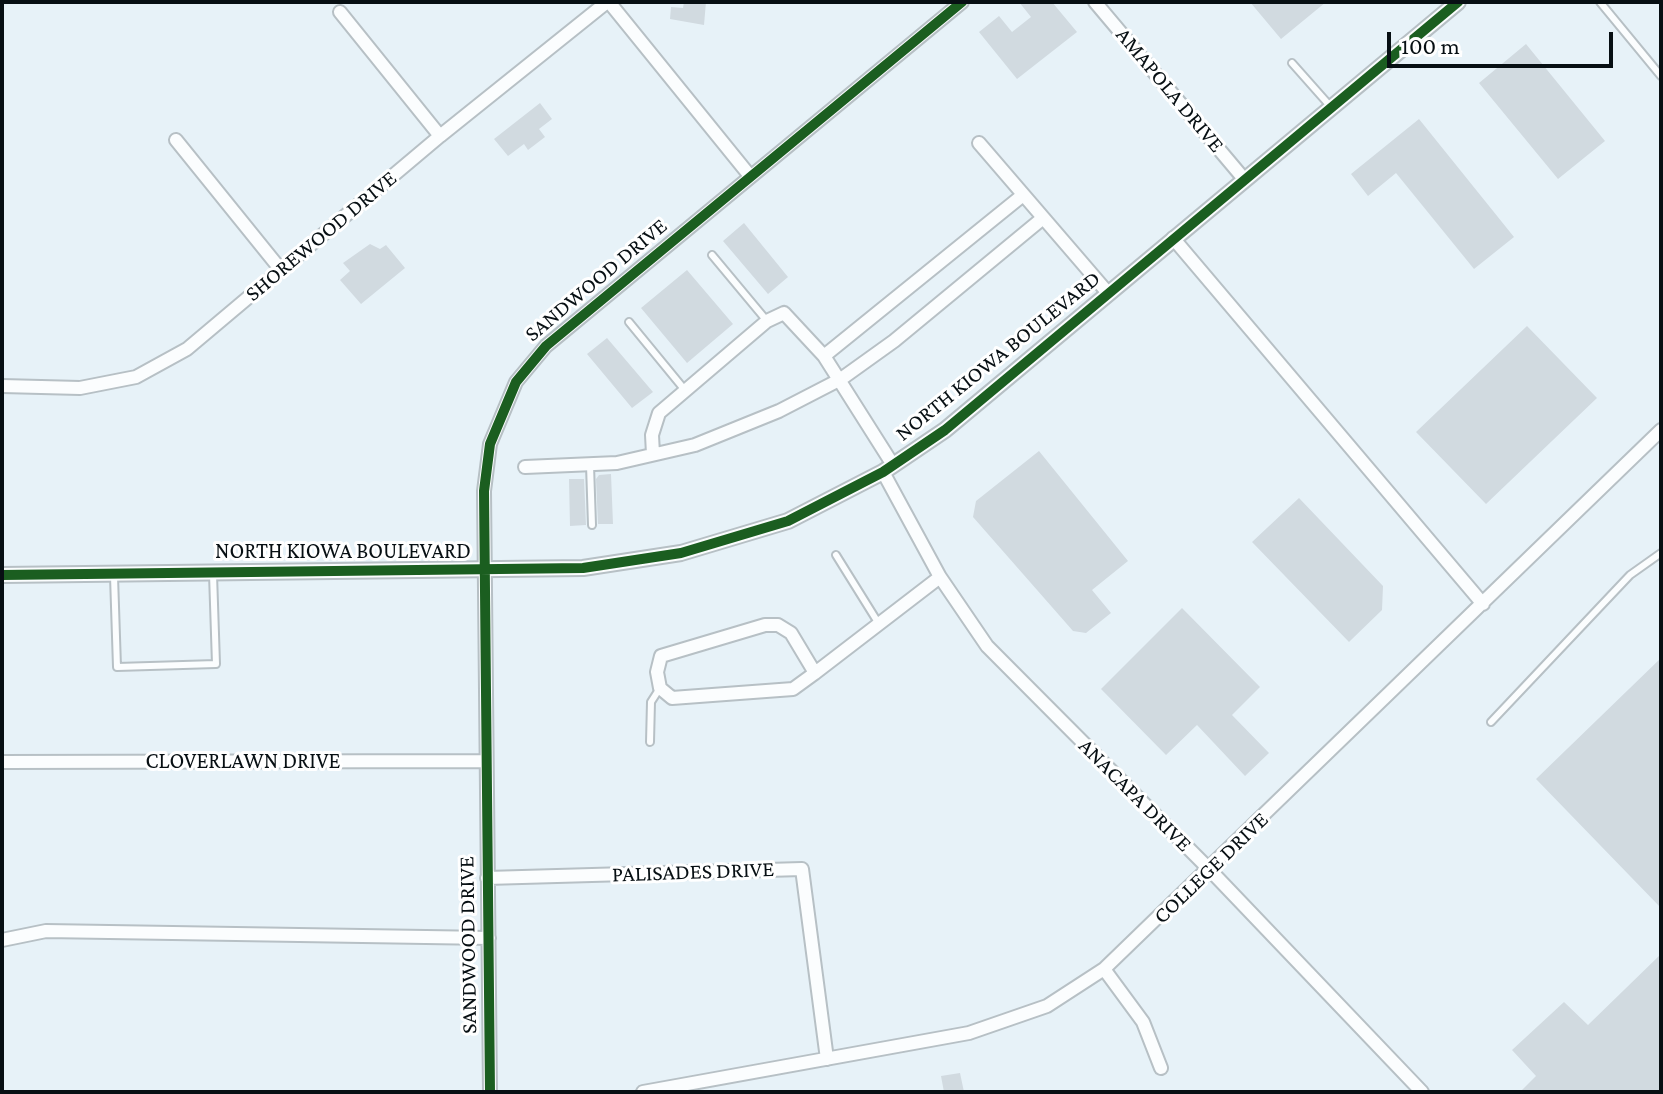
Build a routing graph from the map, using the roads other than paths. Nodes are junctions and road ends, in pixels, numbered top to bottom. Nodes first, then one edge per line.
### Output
1 (608, 2) edge
2 (962, 2) edge
3 (1095, 2) edge
4 (1458, 2) edge
5 (1600, 2) edge
6 (340, 12) dead end
7 (1292, 63) dead end
8 (1660, 74) edge
9 (1331, 107) junction
10 (440, 136) junction
11 (176, 140) dead end
12 (979, 143) dead end
13 (750, 176) junction
14 (1244, 179) junction
15 (1023, 195) junction
16 (1043, 218) junction
17 (1173, 238) junction
18 (712, 255) dead end
19 (281, 270) junction
20 (1108, 293) junction
21 (767, 321) junction
22 (629, 322) dead end
23 (824, 356) junction
24 (841, 379) junction
25 (2, 386) edge
26 (684, 389) junction
27 (1661, 430) edge
28 (653, 454) junction
29 (590, 465) junction
30 (525, 467) dead end
31 (888, 469) junction
32 (592, 525) dead end
33 (1661, 553) edge
34 (836, 555) dead end
35 (485, 571) junction
36 (114, 572) junction
37 (213, 572) junction
38 (2, 575) edge
39 (940, 577) junction
40 (1483, 604) junction
41 (879, 624) junction
42 (815, 673) junction
43 (660, 688) junction
44 (1491, 722) dead end
45 (650, 742) dead end
46 (484, 761) junction
47 (2, 762) edge
48 (1210, 870) junction
49 (487, 878) junction
50 (489, 938) junction
51 (2, 940) edge
52 (1104, 969) junction
53 (827, 1059) junction
54 (1161, 1068) dead end
55 (490, 1092) edge
56 (643, 1092) edge
57 (1422, 1092) edge

1 - 10 street, SHOREWOOD DRIVE
1 - 13 street
2 - 13 street, SANDWOOD DRIVE
3 - 14 street, AMAPOLA DRIVE
4 - 9 street, NORTH KIOWA BOULEVARD
5 - 8 lane
6 - 10 street
7 - 9 lane
9 - 14 street, NORTH KIOWA BOULEVARD
10 - 19 street, SHOREWOOD DRIVE
11 - 19 street
12 - 15 street
13 - 35 street, SANDWOOD DRIVE
14 - 17 street, NORTH KIOWA BOULEVARD
15 - 16 street
15 - 23 street
16 - 20 street
16 - 24 street
17 - 20 street, NORTH KIOWA BOULEVARD
17 - 40 street
18 - 21 lane
19 - 25 street, SHOREWOOD DRIVE
20 - 31 street, NORTH KIOWA BOULEVARD
21 - 23 street, ANACAPA DRIVE
21 - 26 street
22 - 26 lane
23 - 24 street, ANACAPA DRIVE
24 - 28 street
24 - 31 street, ANACAPA DRIVE
26 - 28 street
27 - 40 street, COLLEGE DRIVE
28 - 29 street
29 - 30 street
29 - 32 lane
31 - 35 street, NORTH KIOWA BOULEVARD
31 - 39 street, ANACAPA DRIVE
33 - 44 lane
34 - 41 lane
35 - 37 street, NORTH KIOWA BOULEVARD
35 - 46 street, SANDWOOD DRIVE
36 - 37 street, NORTH KIOWA BOULEVARD
36 - 37 lane
36 - 38 street, NORTH KIOWA BOULEVARD
39 - 41 street
39 - 48 street, ANACAPA DRIVE
40 - 48 street, COLLEGE DRIVE
41 - 42 street
42 - 43 street
42 - 43 street
43 - 45 lane
46 - 47 street, CLOVERLAWN DRIVE
46 - 49 street, SANDWOOD DRIVE
48 - 52 street, COLLEGE DRIVE
48 - 57 street, ANACAPA DRIVE
49 - 50 street, SANDWOOD DRIVE
49 - 53 street, PALISADES DRIVE
50 - 51 street
50 - 55 street, SANDWOOD DRIVE
52 - 53 street, COLLEGE DRIVE
52 - 54 street
53 - 56 street, COLLEGE DRIVE

